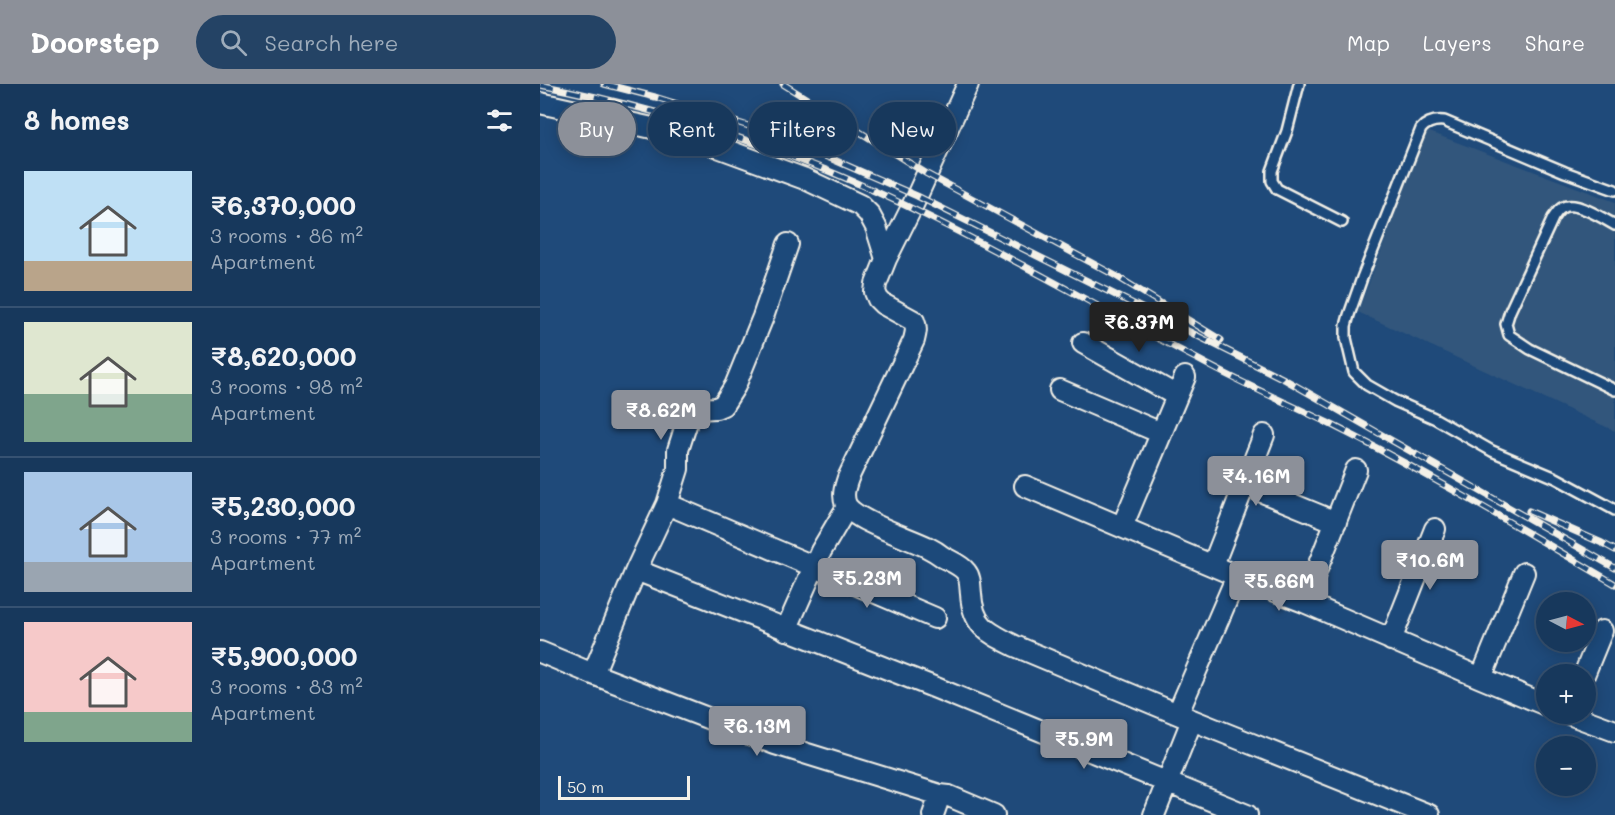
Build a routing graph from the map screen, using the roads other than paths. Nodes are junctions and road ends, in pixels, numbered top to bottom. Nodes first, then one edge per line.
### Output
1 (968, 84) edge
2 (1299, 84) edge
3 (540, 103) edge
4 (1615, 190) edge
5 (1342, 222) dead end
6 (1615, 225) edge
7 (788, 244) dead end
8 (886, 259) junction
9 (1083, 343) dead end
10 (1185, 377) dead end
11 (1060, 390) dead end
12 (1615, 390) edge
13 (1177, 396) junction
14 (1161, 433) junction
15 (1264, 435) dead end
16 (1356, 470) dead end
17 (1245, 484) junction
18 (1025, 486) dead end
19 (667, 504) junction
20 (847, 507) junction
21 (1615, 510) edge
22 (1336, 522) junction
23 (1122, 527) junction
24 (1435, 529) dead end
25 (1213, 565) junction
26 (814, 566) junction
27 (636, 570) junction
28 (1524, 573) dead end
29 (1237, 576) junction
30 (1304, 602) junction
31 (935, 618) dead end
32 (786, 630) junction
33 (1602, 631) dead end
34 (1391, 640) junction
35 (540, 652) edge
36 (1588, 664) edge
37 (593, 674) junction
38 (1481, 678) junction
39 (1536, 701) edge
40 (1185, 717) junction
41 (1596, 724) edge
42 (1615, 731) edge
43 (1168, 783) junction
44 (940, 795) junction
45 (933, 815) edge
46 (994, 815) edge
47 (1154, 815) edge
48 (1247, 815) edge
49 (1429, 815) edge

1 - 8 street
2 - 5 lane
3 - 8 street
4 - 21 lane
6 - 12 lane
7 - 19 street
8 - 20 street
9 - 13 street
10 - 13 street
11 - 14 street
13 - 14 street
14 - 23 street
15 - 17 street
16 - 22 street
17 - 22 street
17 - 25 street
18 - 23 street
19 - 26 street
19 - 27 street
20 - 26 street
20 - 40 street
22 - 30 street
23 - 25 street
24 - 34 street
25 - 29 street
26 - 31 street
26 - 32 street
27 - 32 street
27 - 37 street
28 - 38 street
29 - 30 street
29 - 40 street
30 - 34 street
32 - 43 street
33 - 36 street
34 - 38 street
35 - 37 street
37 - 44 street
38 - 39 street
40 - 43 street
40 - 49 street
41 - 42 street
43 - 47 street
43 - 48 street
44 - 45 street
44 - 46 street

